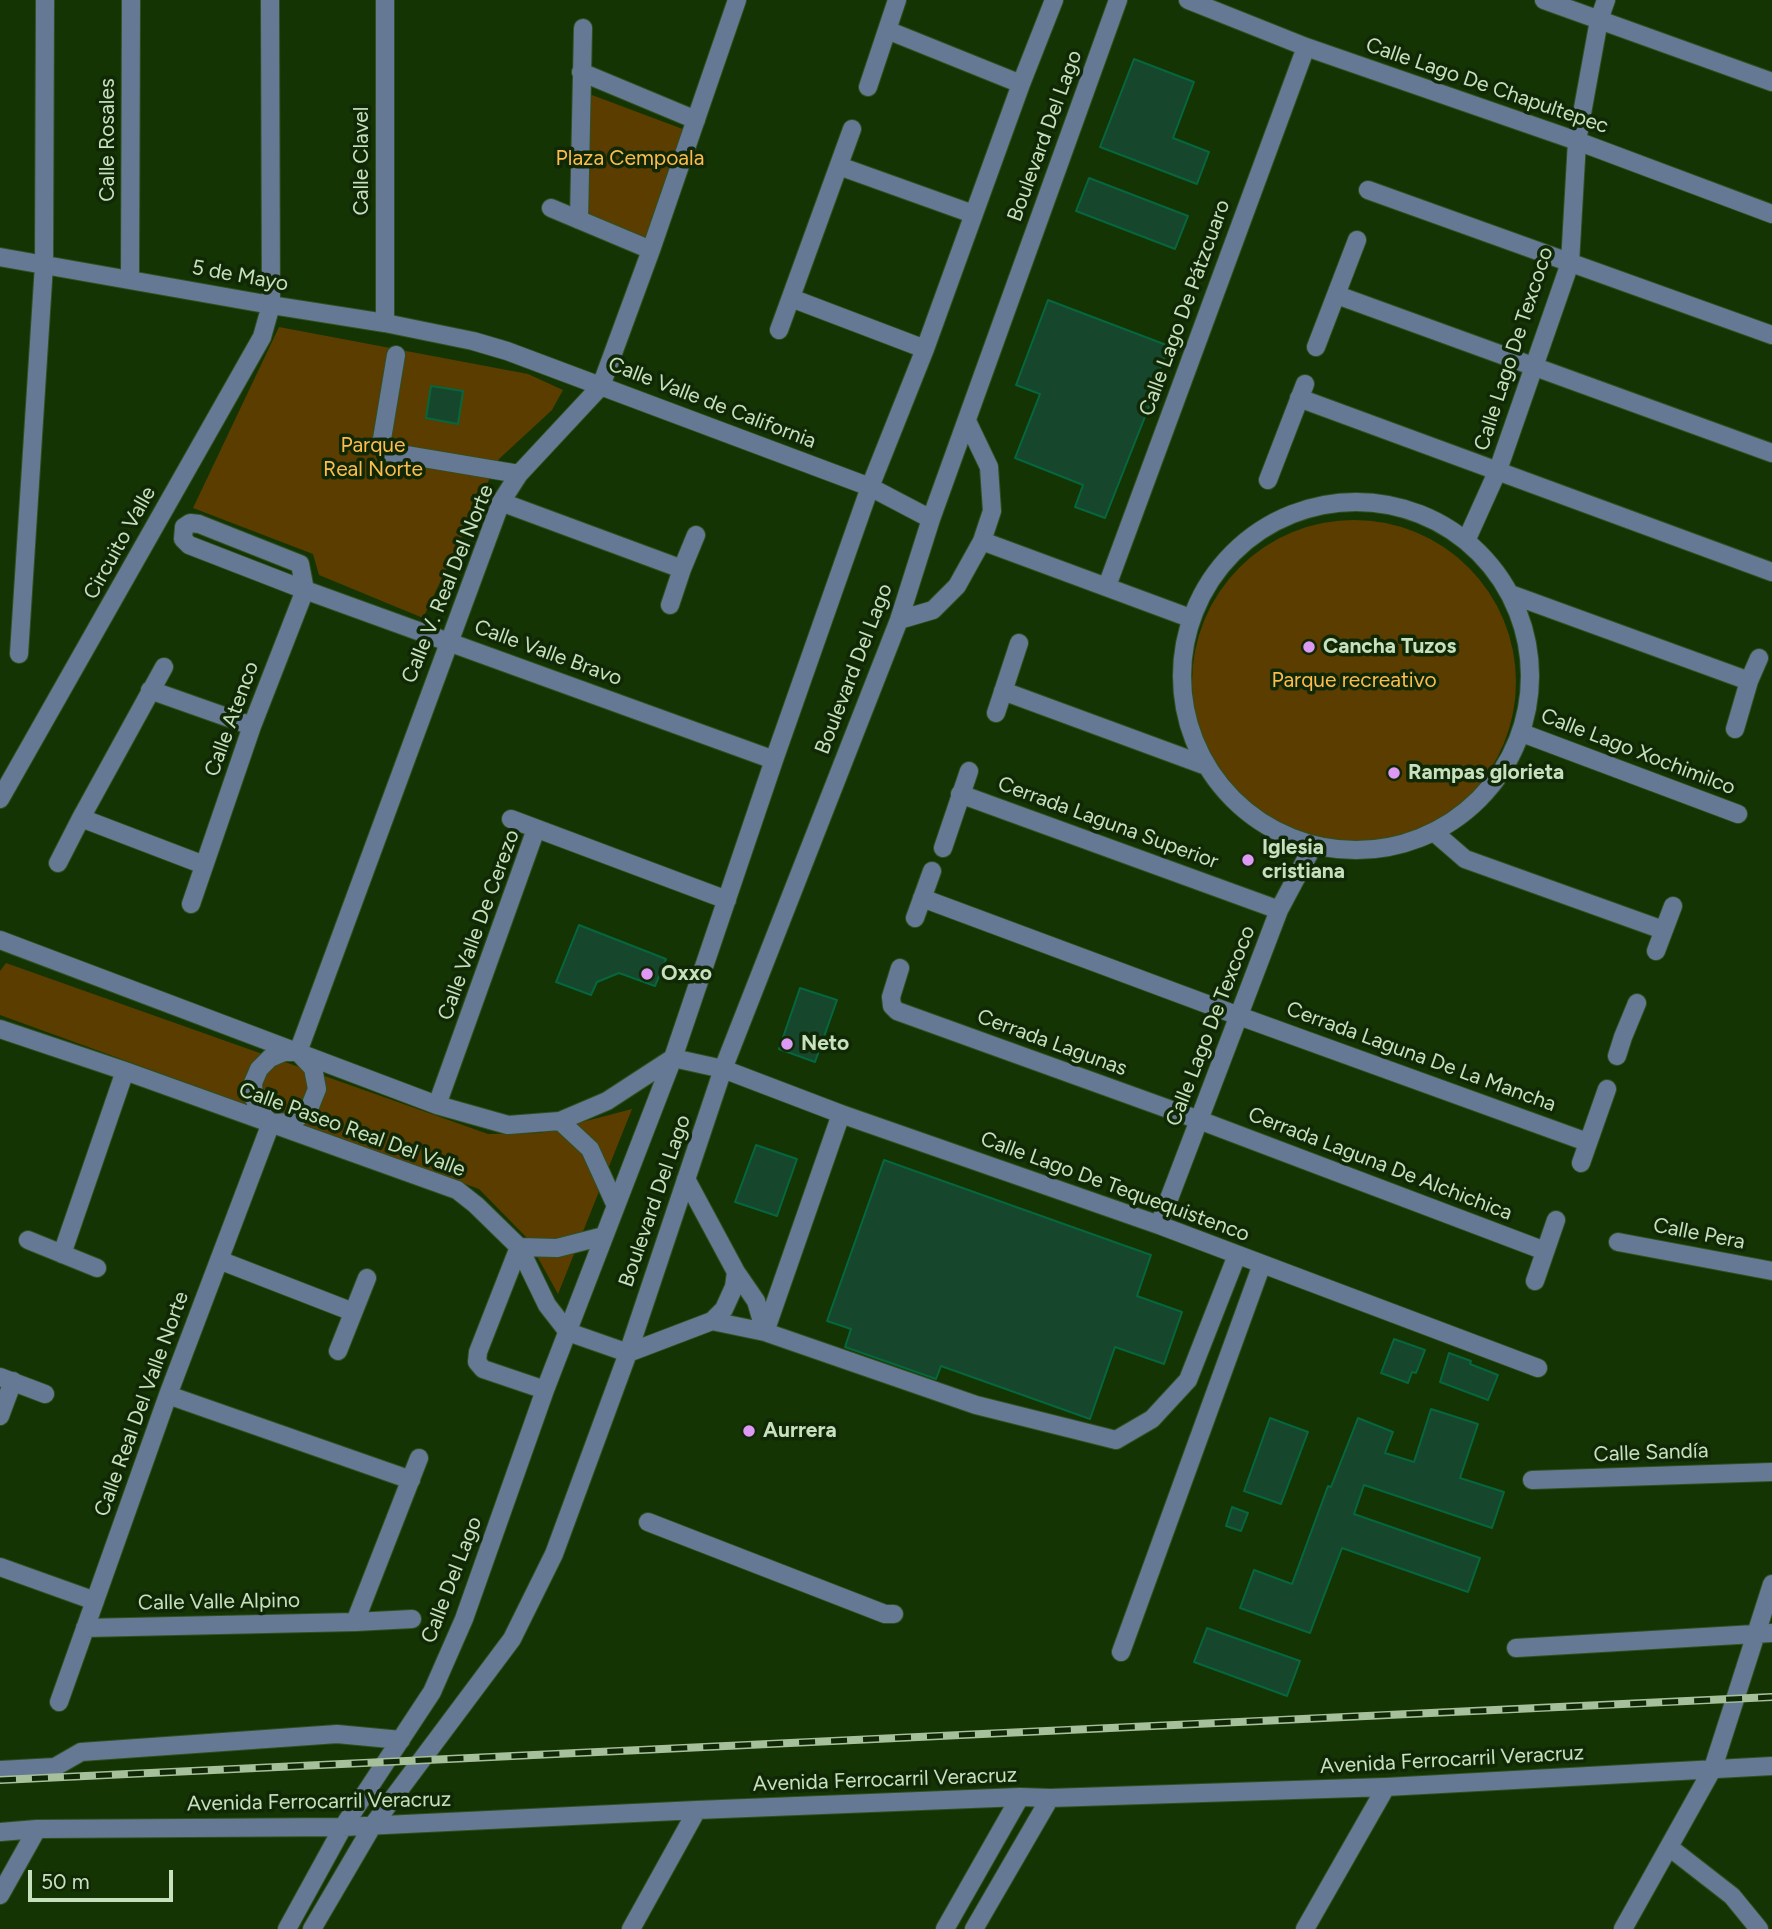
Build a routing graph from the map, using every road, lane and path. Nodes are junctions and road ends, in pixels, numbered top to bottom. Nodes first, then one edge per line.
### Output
1 (45, 0) edge
2 (131, 0) edge
3 (271, 0) edge
4 (385, 0) edge
5 (737, 0) edge
6 (897, 0) edge
7 (1054, 0) edge
8 (1118, 0) edge
9 (1188, 0) edge
10 (1544, 0) edge
11 (1606, 0) edge
12 (1599, 20) junction
13 (583, 28) dead end
14 (887, 30) junction
15 (1306, 47) junction
16 (581, 72) junction
17 (1772, 82) edge
18 (1021, 84) junction
19 (868, 87) dead end
20 (696, 120) junction
21 (852, 129) dead end
22 (1577, 141) junction
23 (839, 166) junction
24 (1368, 190) dead end
25 (551, 208) dead end
26 (973, 214) junction
27 (1772, 214) edge
28 (579, 220) junction
29 (1357, 240) dead end
30 (651, 250) junction
31 (0, 257) edge
32 (1570, 263) junction
33 (44, 265) junction
34 (130, 280) junction
35 (1337, 295) junction
36 (791, 298) junction
37 (271, 305) junction
38 (385, 323) junction
39 (779, 330) dead end
40 (1772, 335) edge
41 (473, 341) joint
42 (1316, 347) dead end
43 (925, 349) junction
44 (396, 355) dead end
45 (1534, 367) junction
46 (601, 386) junction
47 (967, 421) junction
48 (1772, 453) edge
49 (1498, 470) junction
50 (519, 474) junction
51 (1268, 480) dead end
52 (870, 487) junction
53 (501, 502) junction
54 (931, 519) junction
55 (696, 535) dead end
56 (982, 541) junction
57 (1466, 541) junction
58 (682, 569) junction
59 (1772, 572) edge
60 (1107, 586) junction
61 (305, 590) junction
62 (1510, 594) junction
63 (670, 605) dead end
64 (1190, 618) junction
65 (899, 620) junction
66 (449, 641) junction
67 (1019, 643) dead end
68 (19, 654) dead end
69 (1759, 658) dead end
70 (164, 667) dead end
71 (1749, 681) junction
72 (150, 690) junction
73 (1003, 691) junction
74 (996, 713) dead end
75 (252, 726) junction
76 (1735, 729) dead end
77 (1522, 733) junction
78 (774, 760) junction
79 (1205, 765) junction
80 (9, 771) edge
81 (969, 771) dead end
82 (960, 794) junction
83 (0, 799) edge
84 (1738, 814) dead end
85 (81, 818) junction
86 (511, 819) dead end
87 (536, 829) junction
88 (1435, 833) junction
89 (1312, 846) junction
90 (943, 848) dead end
91 (58, 863) dead end
92 (204, 865) junction
93 (932, 871) dead end
94 (922, 898) junction
95 (727, 900) junction
96 (191, 904) dead end
97 (1673, 906) dead end
98 (1279, 910) junction
99 (915, 918) dead end
100 (1663, 930) junction
101 (0, 940) edge
102 (1656, 951) dead end
103 (900, 968) dead end
104 (1637, 1003) dead end
105 (1239, 1016) junction
106 (0, 1029) edge
107 (298, 1052) junction
108 (1617, 1056) dead end
109 (673, 1058) junction
110 (723, 1069) junction
111 (125, 1071) junction
112 (1607, 1089) dead end
113 (437, 1105) junction
114 (841, 1114) junction
115 (560, 1121) junction
116 (1199, 1121) junction
117 (271, 1124) junction
118 (1587, 1142) junction
119 (1581, 1163) dead end
120 (686, 1179) junction
121 (616, 1206) junction
122 (1556, 1220) dead end
123 (1158, 1225) junction
124 (604, 1236) junction
125 (28, 1240) dead end
126 (1618, 1242) dead end
127 (519, 1247) junction
128 (1545, 1251) junction
129 (62, 1254) junction
130 (1237, 1255) junction
131 (219, 1261) junction
132 (1262, 1264) junction
133 (97, 1268) dead end
134 (1772, 1271) edge
135 (736, 1272) junction
136 (367, 1278) dead end
137 (1535, 1281) dead end
138 (353, 1312) junction
139 (712, 1321) junction
140 (568, 1332) junction
141 (765, 1332) junction
142 (338, 1351) dead end
143 (628, 1353) junction
144 (1538, 1368) dead end
145 (6, 1379) edge
146 (545, 1390) junction
147 (45, 1394) dead end
148 (168, 1395) junction
149 (0, 1416) edge
150 (419, 1458) dead end
151 (1772, 1472) edge
152 (411, 1480) junction
153 (1532, 1480) dead end
154 (648, 1522) dead end
155 (0, 1567) edge
156 (1772, 1584) edge
157 (95, 1601) junction
158 (894, 1614) dead end
159 (412, 1619) dead end
160 (355, 1622) junction
161 (85, 1628) junction
162 (1764, 1633) edge
163 (1516, 1648) dead end
164 (1121, 1652) dead end
165 (432, 1692) junction
166 (59, 1702) dead end
167 (460, 1707) junction
168 (401, 1740) junction
169 (1772, 1766) edge
170 (1713, 1768) junction
171 (0, 1769) edge
172 (1386, 1787) junction
173 (1020, 1797) junction
174 (1050, 1798) junction
175 (697, 1810) junction
176 (373, 1825) junction
177 (343, 1827) junction
178 (37, 1829) junction
179 (0, 1832) edge
180 (1669, 1847) junction
181 (0, 1895) edge
182 (286, 1929) edge
183 (312, 1929) edge
184 (631, 1929) edge
185 (945, 1929) edge
186 (974, 1929) edge
187 (1305, 1929) edge
188 (1623, 1929) edge
189 (1759, 1929) edge

1 - 33 street
2 - 34 street, Calle Rosales
3 - 37 street, Circuito Valle
4 - 38 street, Calle Clavel
5 - 20 street, Calle V. Real Del Norte
6 - 14 street
7 - 18 street, Boulevard Del Lago
8 - 47 street, Boulevard Del Lago
9 - 15 street, Calle Lago De Chapultepec
10 - 12 street
11 - 12 street, Calle Lago De Texcoco
12 - 17 street
12 - 22 street, Calle Lago De Texcoco
13 - 16 street
14 - 18 street
14 - 19 street
15 - 22 street, Calle Lago De Chapultepec
15 - 60 street, Calle Lago De Pátzcuaro
16 - 20 street
16 - 28 street
18 - 26 street, Boulevard Del Lago
20 - 30 street, Calle V. Real Del Norte
21 - 23 street
22 - 27 street, Calle Lago De Chapultepec
22 - 32 street, Calle Lago De Texcoco
23 - 26 street
23 - 36 street
24 - 32 street
25 - 28 street
26 - 43 street, Boulevard Del Lago
28 - 30 street
29 - 35 street
30 - 46 street, Calle V. Real Del Norte
31 - 33 street, 5 de Mayo
32 - 40 street
32 - 45 street, Calle Lago De Texcoco
33 - 34 street, 5 de Mayo
33 - 68 street
34 - 37 street, 5 de Mayo
35 - 42 street
35 - 45 street
36 - 39 street
36 - 43 street
37 - 38 street, 5 de Mayo
37 - 80 street, Circuito Valle
38 - 41 street, 5 de Mayo
41 - 46 street, Calle Valle de California
43 - 52 street, Boulevard Del Lago
44 - 50 street
45 - 48 street
45 - 49 street, Calle Lago De Texcoco
46 - 50 street, Calle V. Real Del Norte
46 - 52 street, Calle Valle de California
47 - 54 street, Boulevard Del Lago
47 - 56 street
49 - 51 street
49 - 57 street, Calle Lago De Texcoco
49 - 59 street
50 - 53 street, Calle V. Real Del Norte
52 - 54 street, Calle Valle de California
52 - 78 street, Boulevard Del Lago
53 - 58 street
53 - 66 street, Calle V. Real Del Norte
54 - 65 street, Boulevard Del Lago
55 - 58 street
56 - 60 street
56 - 65 street
57 - 62 street
57 - 64 street
58 - 63 street
60 - 64 street
61 - 61 street, Calle Valle Bravo
61 - 66 street, Calle Valle Bravo
61 - 75 street, Calle Atenco
62 - 71 street
62 - 77 street
64 - 79 street
65 - 110 street, Boulevard Del Lago
66 - 78 street, Calle Valle Bravo
66 - 107 street, Calle V. Real Del Norte
67 - 73 street
69 - 71 street
70 - 72 street
71 - 76 street
72 - 75 street
72 - 85 street
73 - 74 street
73 - 79 street
75 - 92 street, Calle Atenco
77 - 84 street, Calle Lago Xochimilco
77 - 88 street
78 - 95 street, Boulevard Del Lago
79 - 89 street
80 - 83 street, Circuito Valle
81 - 82 street
82 - 90 street
82 - 98 street, Cerrada Laguna Superior
85 - 91 street
85 - 92 street
86 - 87 street
87 - 95 street, Calle Valle De Cerezo
87 - 113 street, Calle Valle De Cerezo
88 - 89 street
88 - 100 street
89 - 98 street, Calle Lago De Texcoco
92 - 96 street, Calle Atenco
93 - 94 street
94 - 99 street
94 - 105 street, Cerrada Laguna De La Mancha
95 - 109 street, Boulevard Del Lago
97 - 100 street
98 - 105 street, Calle Lago De Texcoco
100 - 102 street
101 - 107 street
103 - 116 street, Cerrada Lagunas
104 - 108 street
105 - 116 street, Calle Lago De Texcoco
105 - 118 street, Cerrada Laguna De La Mancha
106 - 111 street, Calle Paseo Real Del Valle
107 - 113 street
107 - 117 street
107 - 117 street
109 - 110 street, Calle Lago De Tequequistenco
109 - 115 street
109 - 121 street, Boulevard Del Lago
110 - 114 street, Calle Lago De Tequequistenco
110 - 120 street, Boulevard Del Lago
111 - 117 street, Calle Paseo Real Del Valle
111 - 129 street
112 - 118 street
113 - 115 street
114 - 123 street, Calle Lago De Tequequistenco
114 - 141 street
115 - 121 street
116 - 123 street, Calle Lago De Texcoco
116 - 128 street, Cerrada Laguna De Alchichica
117 - 127 street, Calle Paseo Real Del Valle
117 - 131 street, Calle Real Del Valle Norte
118 - 119 street
120 - 135 street
120 - 143 street, Boulevard Del Lago
121 - 124 street, Boulevard Del Lago
122 - 128 street
123 - 130 street, Calle Lago De Tequequistenco
124 - 127 street
124 - 140 street, Boulevard Del Lago
125 - 129 street
126 - 134 street, Calle Pera
127 - 140 street, Calle Paseo Real Del Valle
127 - 146 street
128 - 137 street
129 - 133 street
130 - 132 street, Calle Lago De Tequequistenco
130 - 141 street
131 - 138 street
131 - 148 street, Calle Real Del Valle Norte
132 - 144 street, Calle Lago De Tequequistenco
132 - 164 street
135 - 139 street
135 - 141 street
136 - 138 street
138 - 142 street
139 - 141 street
139 - 143 street
140 - 143 street
140 - 146 street, Calle Del Lago
143 - 167 street
145 - 147 street
145 - 149 street
146 - 165 street, Calle Del Lago
148 - 152 street
148 - 157 street, Calle Real Del Valle Norte
150 - 152 street
151 - 153 street, Calle Sandía
152 - 160 street
154 - 158 street
155 - 157 street
156 - 162 street
157 - 161 street, Calle Real Del Valle Norte
159 - 160 street, Calle Valle Alpino
160 - 161 street, Calle Valle Alpino
161 - 166 street, Calle Real Del Valle Norte
162 - 163 street
162 - 170 street
165 - 167 street
165 - 168 street, Calle Del Lago
167 - 176 street
168 - 171 street
168 - 177 street, Calle Del Lago
169 - 170 street, Avenida Ferrocarril Veracruz
170 - 172 street, Avenida Ferrocarril Veracruz
170 - 180 street
172 - 174 street, Avenida Ferrocarril Veracruz
172 - 187 street
173 - 174 street, Avenida Ferrocarril Veracruz
173 - 175 street, Avenida Ferrocarril Veracruz
173 - 185 street
174 - 186 street
175 - 176 street, Avenida Ferrocarril Veracruz
175 - 184 street
176 - 177 street, Avenida Ferrocarril Veracruz
176 - 183 street
177 - 178 street, Avenida Ferrocarril Veracruz
177 - 182 street, Calle Del Lago
178 - 179 street, Avenida Ferrocarril Veracruz
178 - 181 street
180 - 188 street
180 - 189 street

